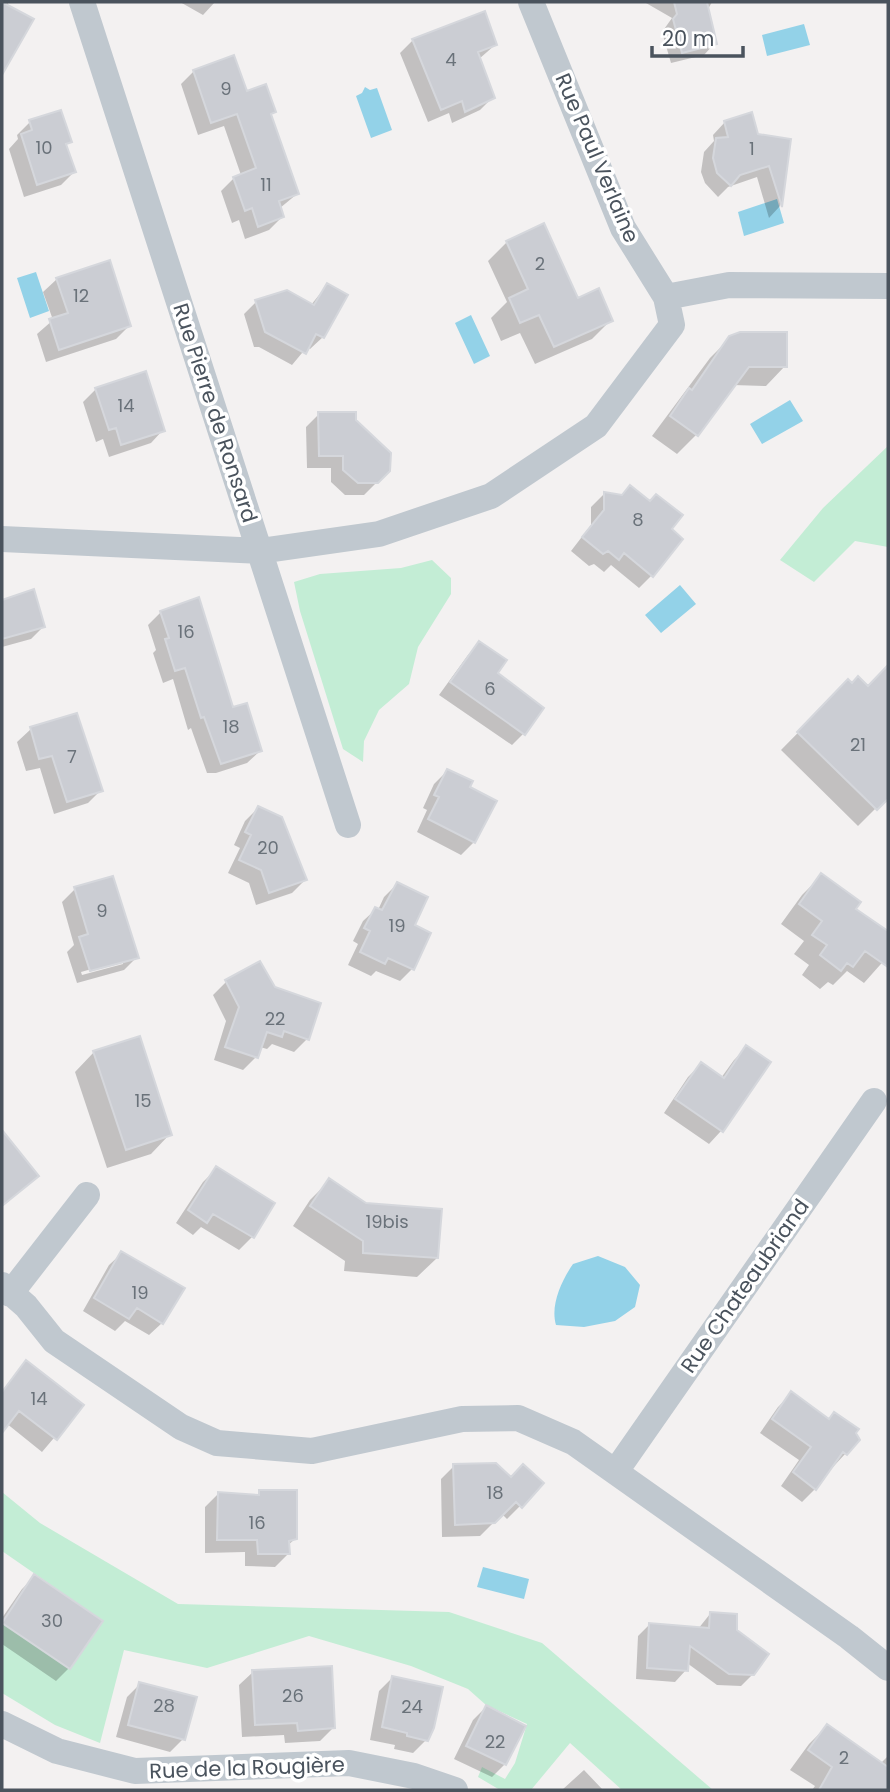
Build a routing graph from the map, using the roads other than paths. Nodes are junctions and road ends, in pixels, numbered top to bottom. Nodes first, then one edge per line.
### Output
1 (82, 2) edge
2 (531, 2) edge
3 (888, 286) edge
4 (666, 297) junction
5 (2, 539) edge
6 (260, 551) junction
7 (348, 825) dead end
8 (874, 1101) dead end
9 (87, 1195) dead end
10 (6, 1289) edge
11 (616, 1471) junction
12 (888, 1668) edge
13 (2, 1724) edge
14 (456, 1790) edge

1 - 6 street, Rue Pierre de Ronsard
2 - 4 street, Rue Paul Verlaine
3 - 4 street
4 - 6 street
5 - 6 street
6 - 7 street, Rue Pierre de Ronsard
8 - 11 street, Rue Chateaubriand
9 - 10 street
10 - 11 street
11 - 12 street
13 - 14 street, Rue de la Rougière

